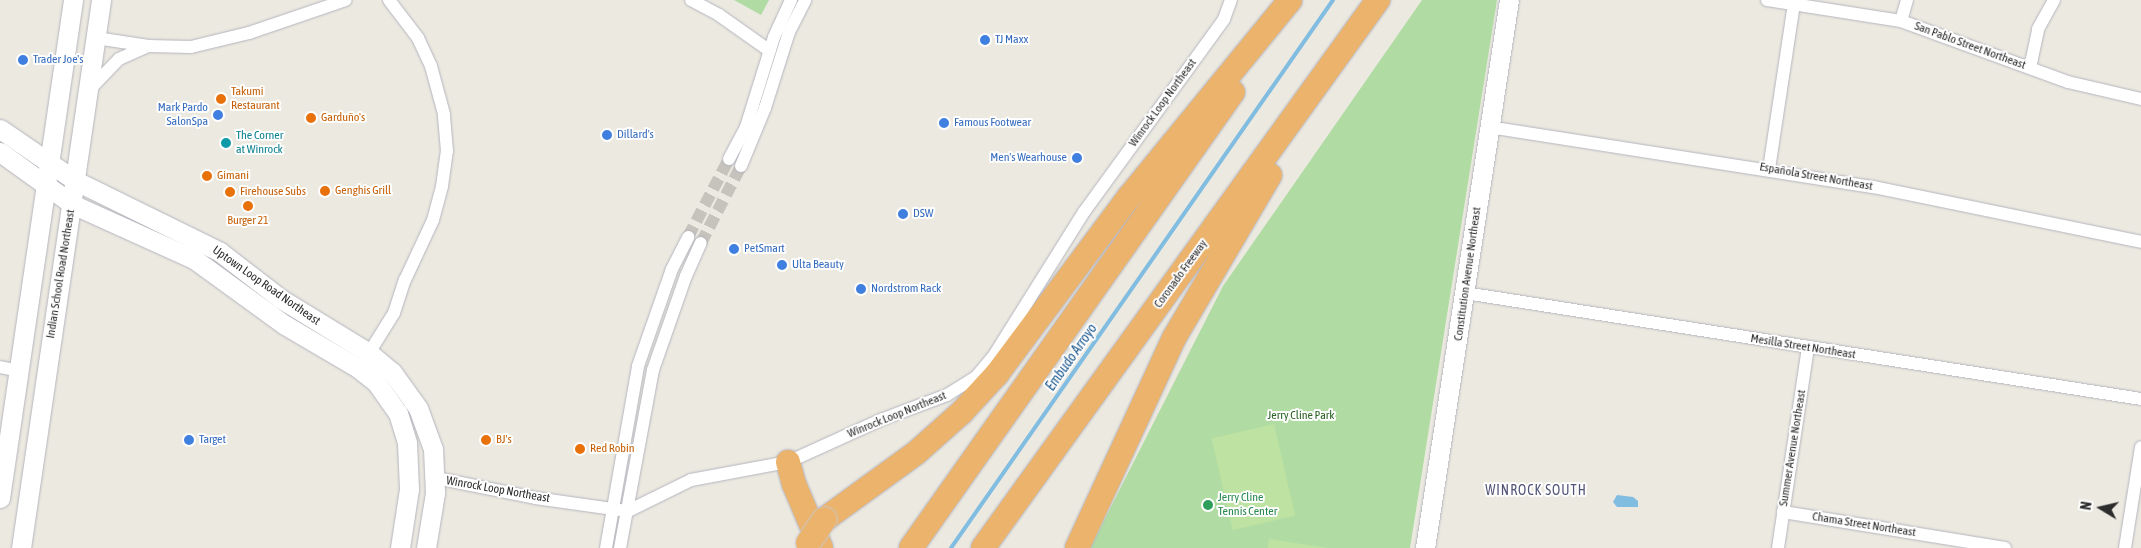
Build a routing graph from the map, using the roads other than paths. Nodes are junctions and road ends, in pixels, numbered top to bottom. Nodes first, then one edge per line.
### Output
1 (73, 0) edge
2 (101, 0) edge
3 (346, 0) edge
4 (389, 0) edge
5 (692, 0) edge
6 (791, 0) edge
7 (805, 0) edge
8 (1231, 0) edge
9 (1290, 0) edge
10 (1296, 0) edge
11 (1378, 0) edge
12 (1510, 0) edge
13 (1767, 0) edge
14 (1907, 0) edge
15 (2054, 0) edge
16 (1794, 4) junction
17 (1901, 21) junction
18 (96, 38) junction
19 (148, 46) junction
20 (770, 51) junction
21 (1337, 59) junction
22 (2030, 68) junction
23 (88, 91) junction
24 (2141, 100) edge
25 (760, 104) junction
26 (1489, 127) junction
27 (0, 129) edge
28 (0, 152) edge
29 (729, 159) tunnel mouth
30 (50, 164) junction
31 (741, 166) tunnel mouth
32 (1769, 169) junction
33 (76, 181) junction
34 (47, 185) junction
35 (72, 204) junction
36 (688, 237) tunnel mouth
37 (2141, 242) edge
38 (701, 243) tunnel mouth
39 (271, 291) junction
40 (1465, 293) junction
41 (259, 307) junction
42 (1808, 348) junction
43 (369, 353) junction
44 (0, 367) edge
45 (19, 371) junction
46 (376, 382) junction
47 (2141, 399) edge
48 (2141, 447) edge
49 (788, 462) junction
50 (436, 478) junction
51 (0, 498) edge
52 (612, 508) junction
53 (628, 511) junction
54 (1783, 512) junction
55 (811, 546) edge
56 (21, 548) edge
57 (400, 548) edge
58 (426, 548) edge
59 (606, 548) edge
60 (620, 548) edge
61 (911, 548) edge
62 (983, 548) edge
63 (1077, 548) edge
64 (1425, 548) edge
65 (1778, 548) edge
66 (2005, 548) edge
67 (2125, 548) edge

1 - 30 street
2 - 18 street, Indian School Road Northeast
3 - 19 street
4 - 43 street
5 - 20 street
6 - 20 street
7 - 25 street
8 - 49 street, Winrock Loop Northeast
9 - 55 highway, bridge
10 - 61 highway
11 - 21 highway, Coronado Freeway
12 - 26 street, Constitution Avenue Northeast
13 - 16 street, San Pablo Street Northeast
14 - 17 street
15 - 22 street
16 - 17 street, San Pablo Street Northeast
16 - 32 street
17 - 22 street, San Pablo Street Northeast
18 - 19 street
18 - 23 street, Indian School Road Northeast
19 - 23 street
20 - 25 street
21 - 62 highway, Coronado Freeway
21 - 63 highway
22 - 24 street, San Pablo Street Northeast
23 - 33 street, Indian School Road Northeast
25 - 29 street
25 - 31 street
26 - 32 street, Española Street Northeast
26 - 40 street, Constitution Avenue Northeast
27 - 30 street, Uptown Loop Road Northeast
28 - 34 street, Uptown Loop Road Northeast
30 - 33 street, Uptown Loop Road Northeast
30 - 34 street
32 - 37 street, Española Street Northeast
33 - 35 street, Indian School Road Northeast
33 - 39 street, Uptown Loop Road Northeast
34 - 35 street, Uptown Loop Road Northeast
34 - 45 street
35 - 41 street, Uptown Loop Road Northeast
35 - 56 street, Indian School Road Northeast
36 - 52 street
38 - 53 street
39 - 41 street
39 - 43 street, Uptown Loop Road Northeast
40 - 42 street, Mesilla Street Northeast
40 - 64 street, Constitution Avenue Northeast
41 - 46 street, Uptown Loop Road Northeast
42 - 47 street, Mesilla Street Northeast
42 - 54 street, Summer Avenue Northeast
43 - 50 street, Uptown Loop Road Northeast
44 - 45 street
45 - 51 street
46 - 50 street
46 - 57 street, Uptown Loop Road Northeast
48 - 67 street
49 - 53 street, Winrock Loop Northeast
49 - 55 highway
50 - 52 street, Winrock Loop Northeast
50 - 58 street, Uptown Loop Road Northeast
52 - 53 street, Winrock Loop Northeast
52 - 59 street
53 - 60 street
54 - 65 street, Summer Avenue Northeast
54 - 66 street, Chama Street Northeast

